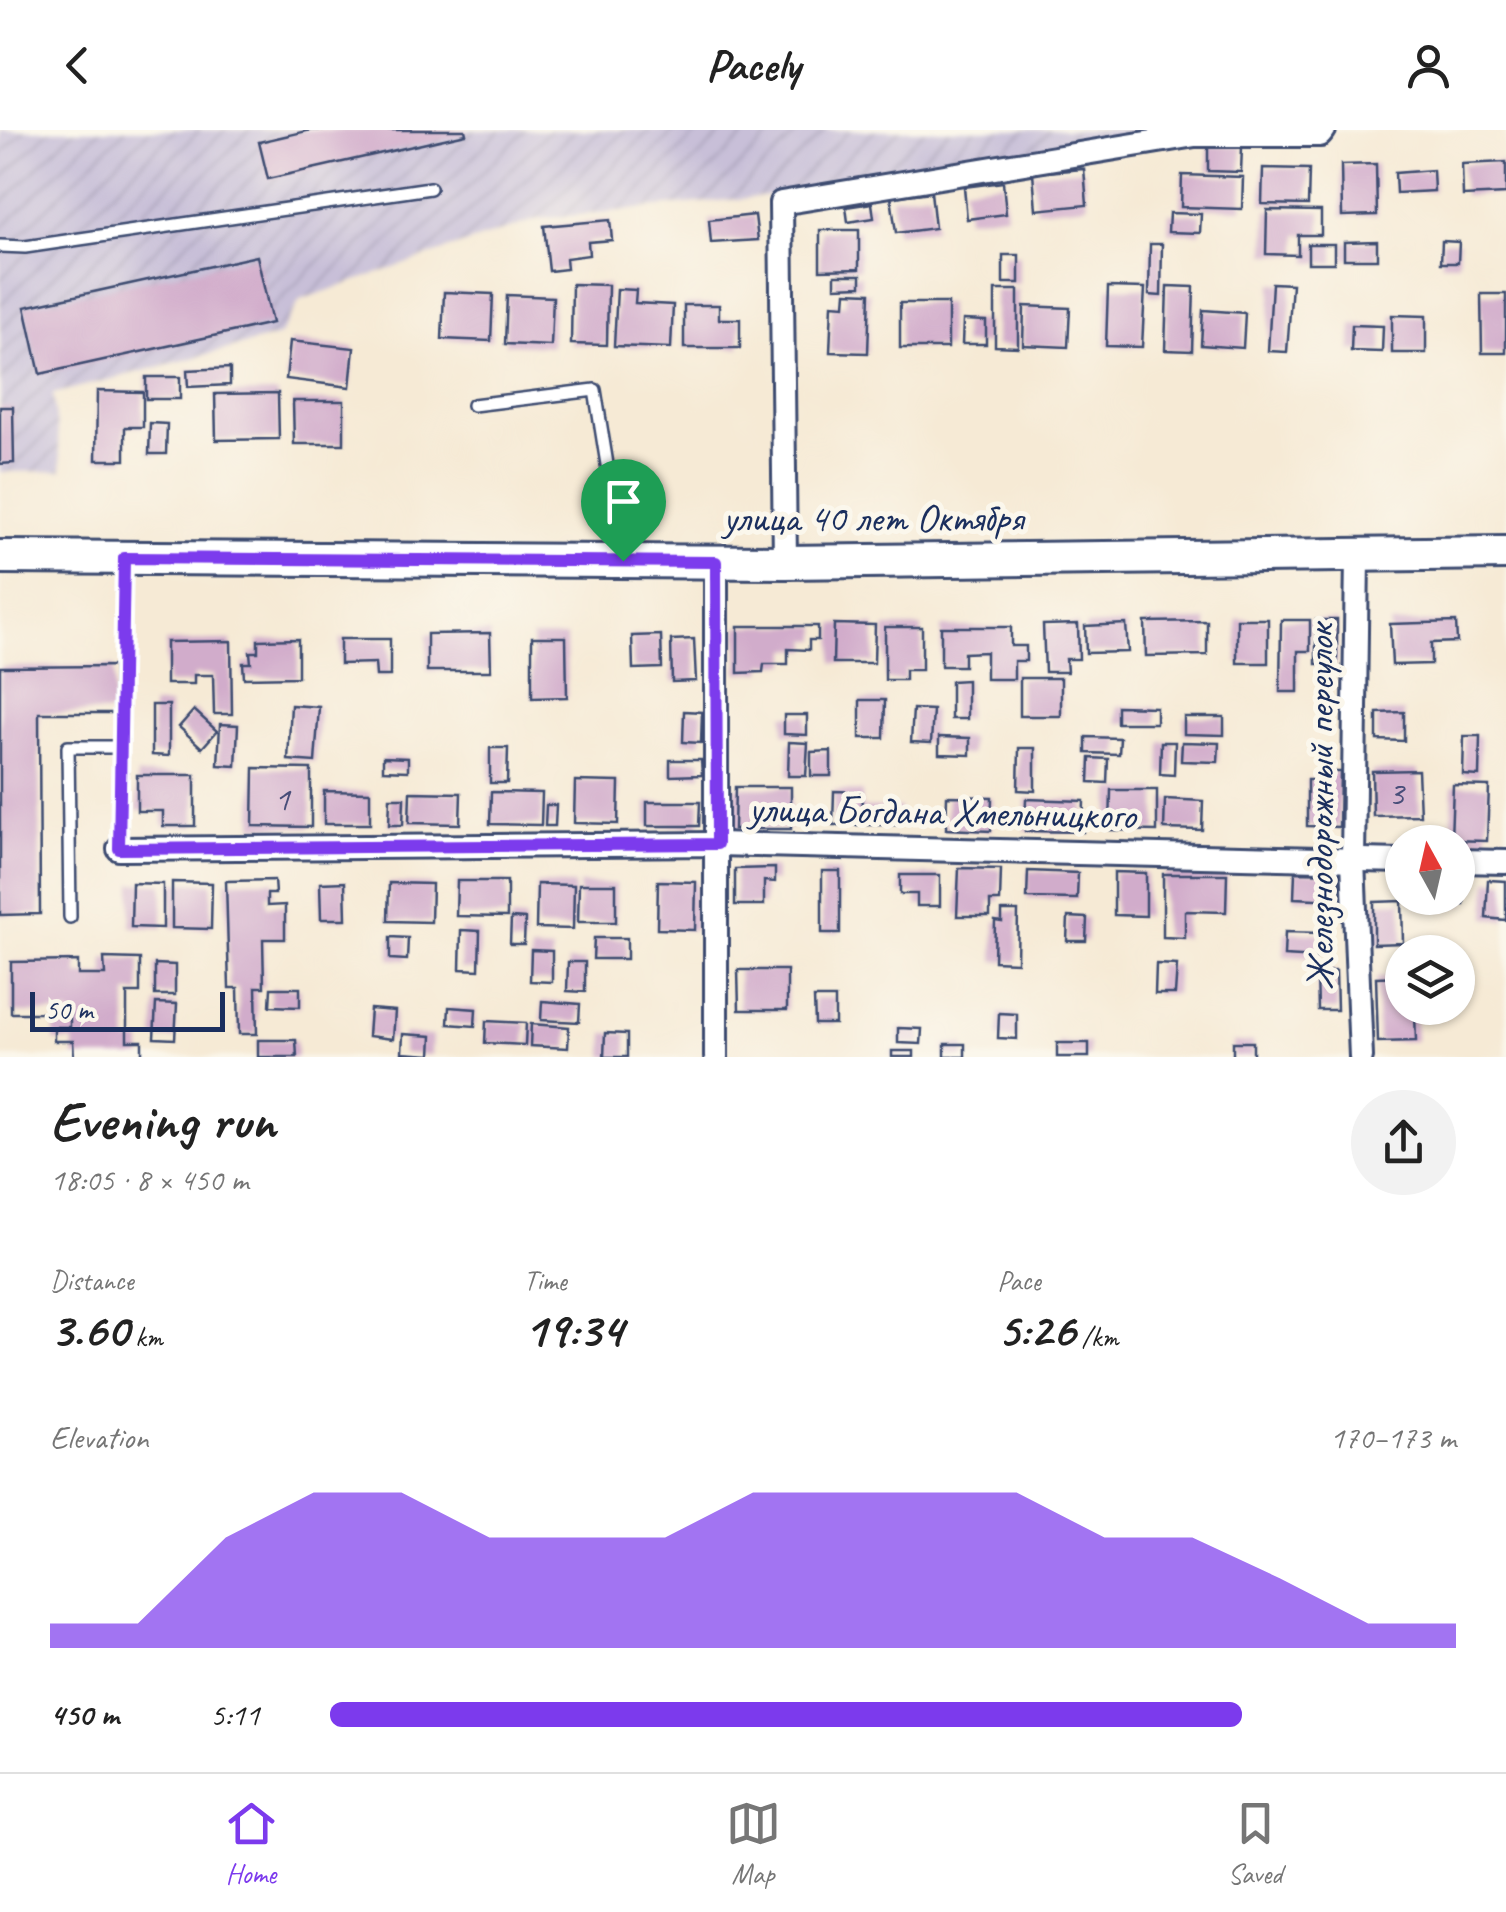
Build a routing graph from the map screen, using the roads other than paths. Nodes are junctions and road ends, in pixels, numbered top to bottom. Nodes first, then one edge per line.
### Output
1 (1324, 130) edge
2 (430, 188) dead end
3 (0, 246) edge
4 (474, 405) dead end
5 (1506, 552) edge
6 (1357, 556) junction
7 (0, 557) edge
8 (124, 558) junction
9 (623, 561) junction
10 (716, 562) junction
11 (785, 562) junction
12 (120, 747) junction
13 (717, 844) junction
14 (119, 849) joint
15 (1353, 860) junction
16 (1385, 860) edge
17 (1475, 861) edge
18 (1506, 862) edge
19 (70, 917) dead end
20 (716, 1057) edge
21 (1360, 1057) edge

1 - 11 street
2 - 3 lane
4 - 9 lane
5 - 6 street, улица 40 лет Октября
6 - 11 street, улица 40 лет Октября
6 - 15 street, Железнодорожный переулок
7 - 8 street, улица 40 лет Октября
8 - 9 street, улица 40 лет Октября
8 - 12 lane
9 - 10 street, улица 40 лет Октября
10 - 11 street, улица 40 лет Октября
10 - 13 street
12 - 14 lane
12 - 19 lane
13 - 14 street, улица Богдана Хмельницкого
13 - 15 street, улица Богдана Хмельницкого
13 - 20 street
15 - 16 street, улица Богдана Хмельницкого
15 - 21 street, Железнодорожный переулок
17 - 18 street

